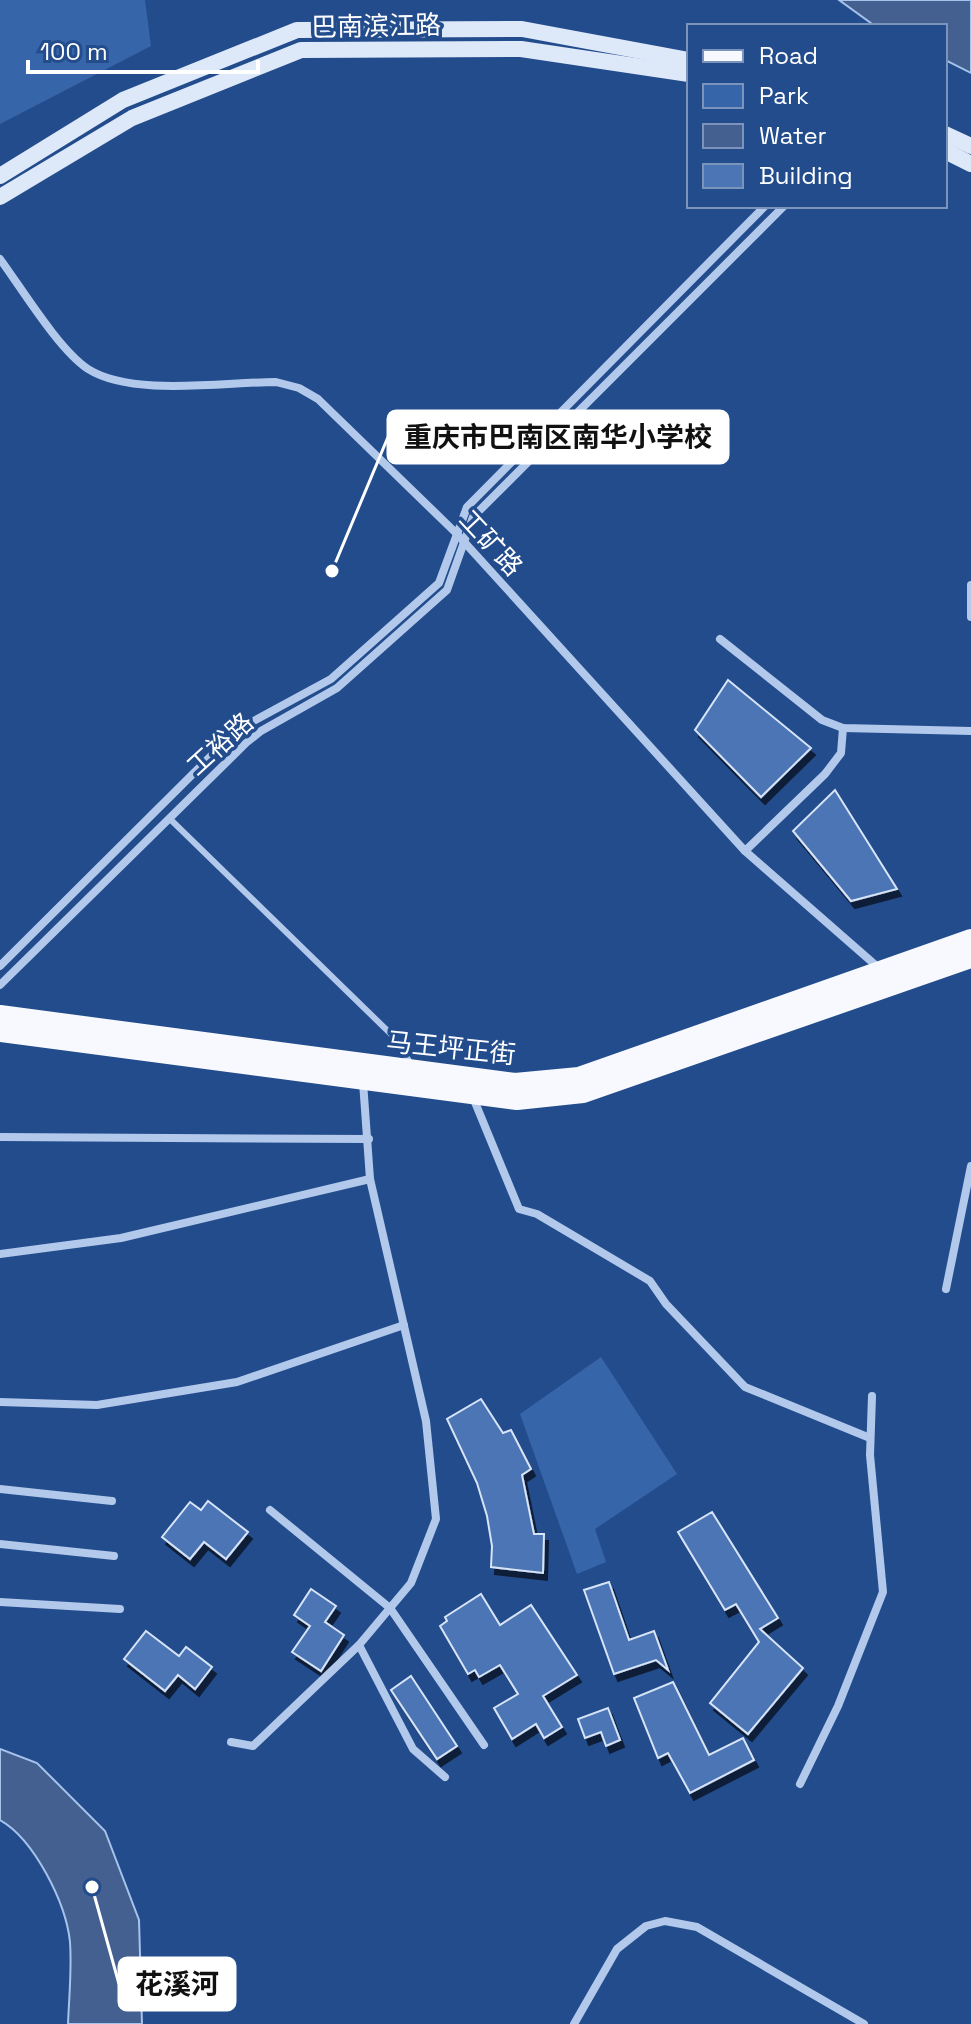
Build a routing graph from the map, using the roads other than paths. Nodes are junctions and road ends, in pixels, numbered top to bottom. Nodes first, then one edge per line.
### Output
1 (687, 60) edge
2 (687, 74) edge
3 (947, 135) edge
4 (971, 146) edge
5 (947, 152) edge
6 (971, 164) edge
7 (0, 176) edge
8 (0, 197) edge
9 (763, 208) edge
10 (782, 208) edge
11 (0, 259) edge
12 (456, 533) junction
13 (464, 542) junction
14 (971, 585) edge
15 (971, 617) edge
16 (720, 639) dead end
17 (843, 728) junction
18 (971, 731) edge
19 (170, 819) junction
20 (745, 851) junction
21 (971, 939) edge
22 (971, 958) edge
23 (0, 966) edge
24 (889, 978) junction
25 (0, 985) edge
26 (0, 1015) edge
27 (0, 1032) edge
28 (415, 1071) junction
29 (362, 1080) junction
30 (472, 1095) junction
31 (0, 1137) edge
32 (369, 1139) junction
33 (971, 1166) edge
34 (370, 1179) junction
35 (0, 1254) edge
36 (946, 1289) dead end
37 (404, 1325) junction
38 (872, 1396) dead end
39 (0, 1402) edge
40 (870, 1438) junction
41 (0, 1489) edge
42 (112, 1501) dead end
43 (270, 1510) dead end
44 (0, 1544) edge
45 (114, 1556) dead end
46 (0, 1602) edge
47 (390, 1608) junction
48 (120, 1609) dead end
49 (359, 1645) junction
50 (231, 1742) dead end
51 (484, 1745) dead end
52 (445, 1777) dead end
53 (800, 1784) dead end
54 (574, 2024) edge
55 (864, 2024) edge

1 - 7 main road, 巴南滨江路
2 - 8 main road, 巴南滨江路
3 - 4 main road
5 - 6 main road
9 - 12 street, 工裕路
10 - 13 street, 工裕路
11 - 12 street, 工矿路
12 - 13 street, 工矿路
12 - 23 street, 工裕路
13 - 19 street, 工裕路
13 - 20 street, 工矿路
14 - 15 street
16 - 17 street
17 - 18 street
17 - 20 street
19 - 25 street, 工裕路
19 - 28 lane
20 - 24 street, 工矿路
21 - 24 main road, 马王坪正街
22 - 24 main road, 马王坪正街
24 - 28 main road, 马王坪正街
24 - 30 main road, 马王坪正街
26 - 28 main road, 马王坪正街
27 - 29 main road, 马王坪正街
29 - 30 main road, 马王坪正街
29 - 32 street
30 - 40 street
31 - 32 street
32 - 34 street
33 - 36 street
34 - 35 street
34 - 37 street
37 - 39 street
37 - 47 street
38 - 40 street
40 - 53 street
41 - 42 street
43 - 47 street
44 - 45 street
46 - 48 street
47 - 49 street
47 - 51 street
49 - 50 street
49 - 52 street
54 - 55 street

